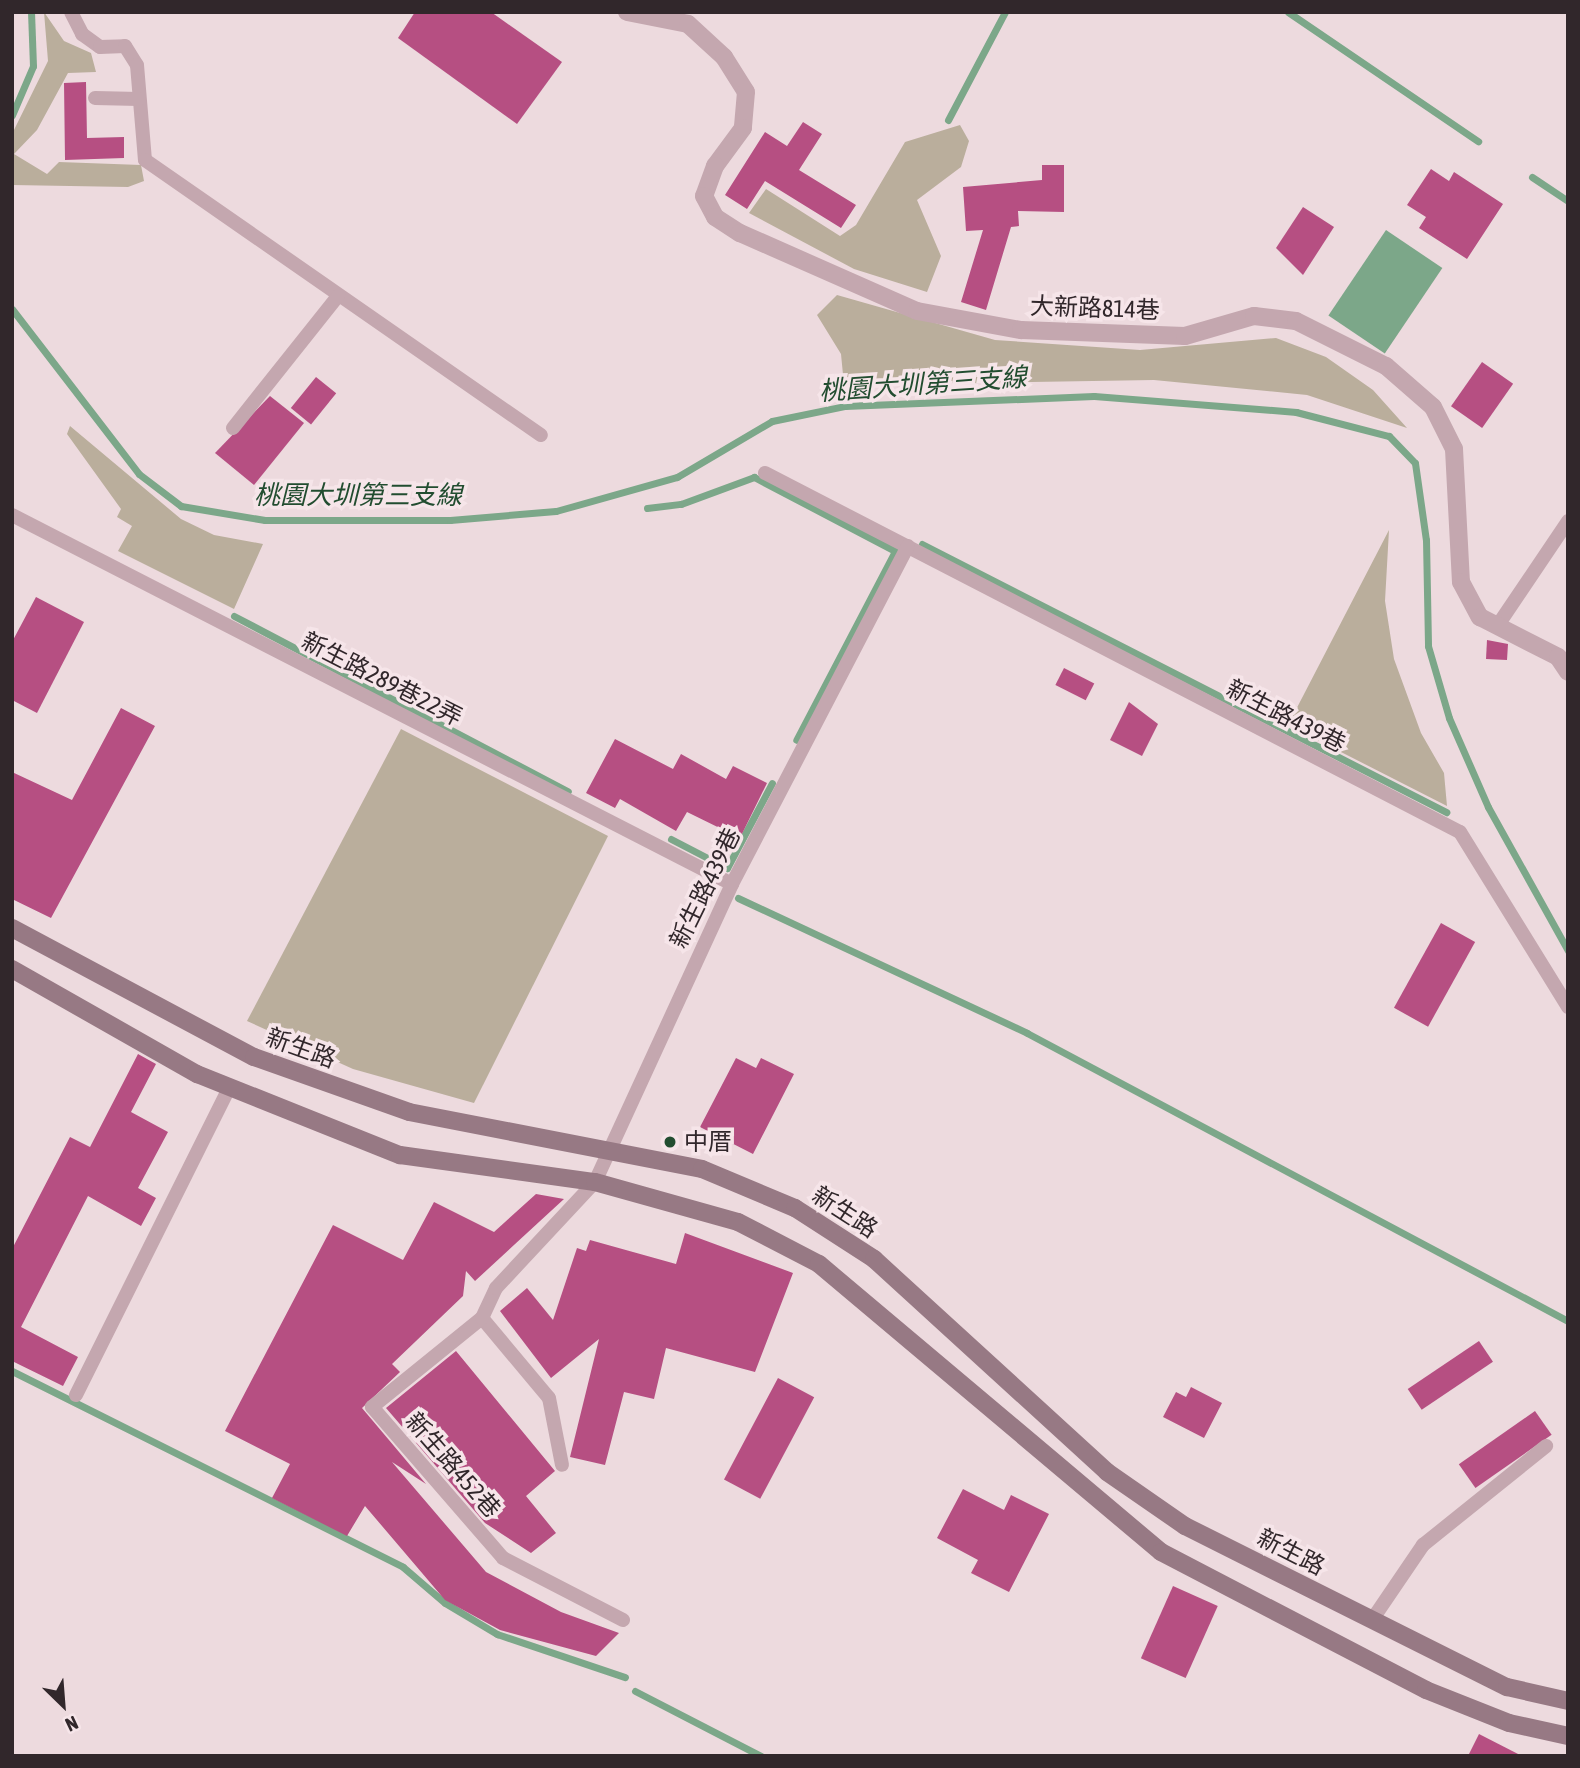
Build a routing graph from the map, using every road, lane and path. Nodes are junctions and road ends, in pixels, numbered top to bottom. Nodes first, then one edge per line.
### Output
1 (71, 12) edge
2 (627, 12) edge
3 (95, 97) dead end
4 (139, 99) junction
5 (338, 296) junction
6 (233, 428) dead end
7 (541, 435) dead end
8 (765, 473) dead end
9 (12, 515) edge
10 (1568, 521) edge
11 (908, 546) junction
12 (1500, 622) junction
13 (1568, 672) edge
14 (732, 884) junction
15 (12, 928) edge
16 (12, 969) edge
17 (1568, 1007) edge
18 (229, 1088) junction
19 (606, 1145) junction
20 (595, 1182) junction
21 (482, 1318) junction
22 (76, 1395) dead end
23 (1546, 1446) dead end
24 (562, 1465) dead end
25 (623, 1620) dead end
26 (1372, 1620) junction
27 (1568, 1701) edge
28 (1568, 1736) edge

1 - 4 lane
2 - 12 street, 大新路814巷
3 - 4 lane
4 - 5 lane
5 - 6 lane
5 - 7 lane
8 - 11 lane, 新生路439巷
9 - 14 lane, 新生路289巷22弄
10 - 12 lane
11 - 14 lane, 新生路439巷
11 - 17 lane, 新生路439巷
12 - 13 street, 大新路814巷
14 - 19 lane, 新生路439巷
15 - 19 main road, 新生路
16 - 18 main road
18 - 20 main road
18 - 22 lane
19 - 20 lane, 新生路439巷
19 - 26 main road, 新生路
20 - 21 lane, 新生路452巷
20 - 28 main road
21 - 24 lane
21 - 25 lane, 新生路452巷
23 - 26 lane
26 - 27 main road, 新生路

